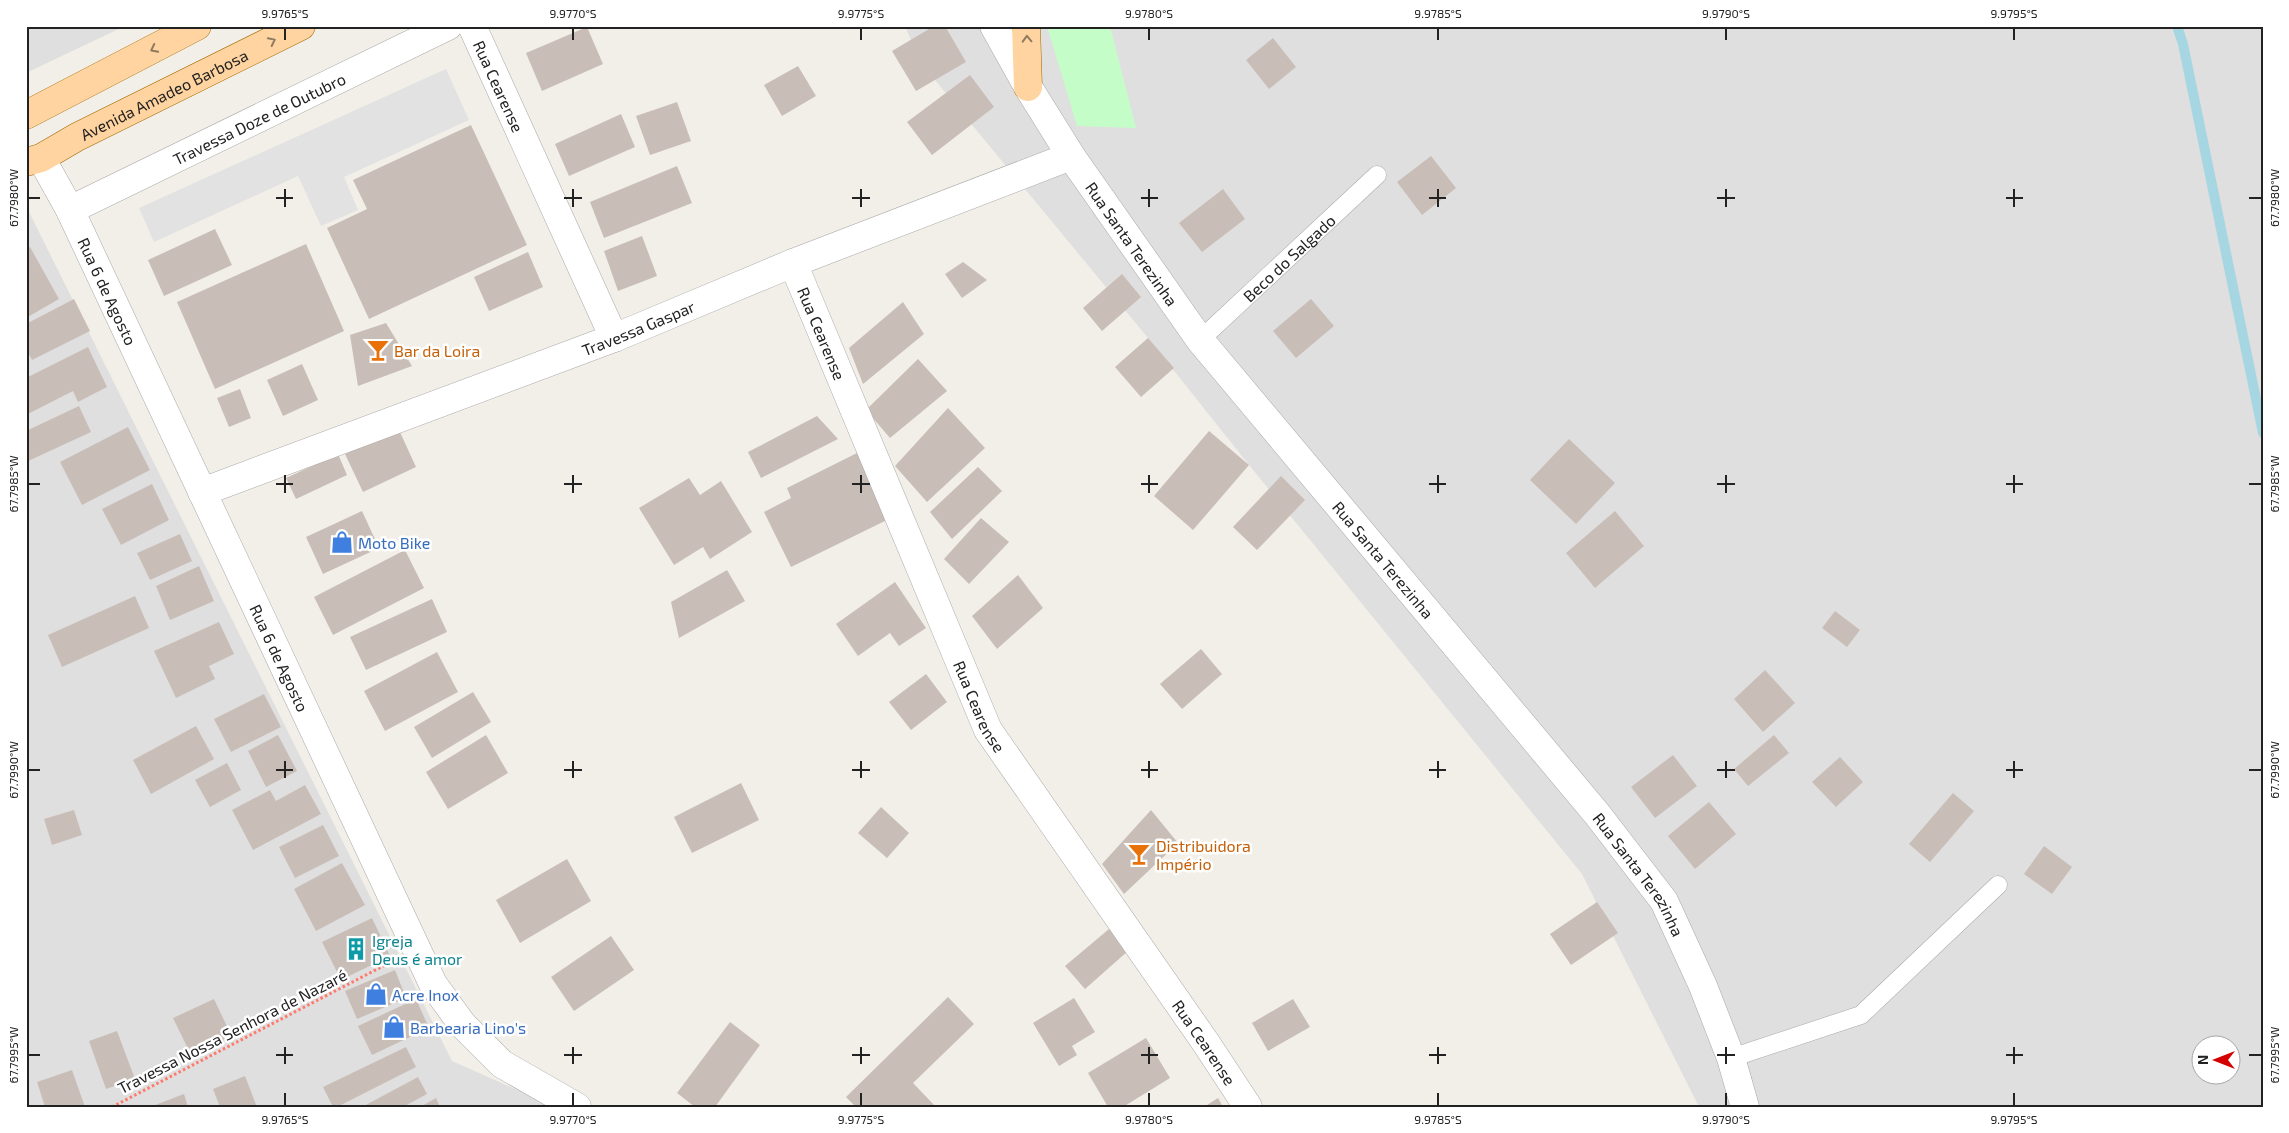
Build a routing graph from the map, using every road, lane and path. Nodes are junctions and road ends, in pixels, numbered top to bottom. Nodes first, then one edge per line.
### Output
1 (197, 26) edge
2 (302, 26) edge
3 (448, 26) edge
4 (472, 26) edge
5 (994, 26) edge
6 (1026, 26) edge
7 (1028, 87) junction
8 (26, 114) edge
9 (1071, 156) junction
10 (34, 160) edge
11 (1377, 175) dead end
12 (70, 210) junction
13 (793, 263) junction
14 (614, 338) junction
15 (1200, 340) junction
16 (202, 492) junction
17 (1998, 885) dead end
18 (416, 949) junction
19 (1731, 1058) junction
20 (112, 1107) edge
21 (577, 1107) edge
22 (1248, 1107) edge
23 (1745, 1107) edge

1 -> 8 main road
10 -> 2 main road, Avenida Amadeo Barbosa
3 - 12 street, Travessa Doze de Outubro
4 - 14 street, Rua Cearense
5 - 7 street, Rua Santa Terezinha
7 -> 6 main road
7 - 9 street, Rua Santa Terezinha
9 - 13 street, Travessa Gaspar
9 - 15 street, Rua Santa Terezinha
10 - 12 street, Rua 6 de Agosto
11 - 15 lane, Beco do Salgado
12 - 16 street, Rua 6 de Agosto
13 - 14 street, Travessa Gaspar
13 - 22 street, Rua Cearense
14 - 16 street, Travessa Gaspar
15 - 19 street, Rua Santa Terezinha
16 - 18 street, Rua 6 de Agosto
17 - 19 lane
18 - 20 path, Travessa Nossa Senhora de Nazaré
18 - 21 street, Rua 6 de Agosto
19 - 23 street, Rua Santa Terezinha

